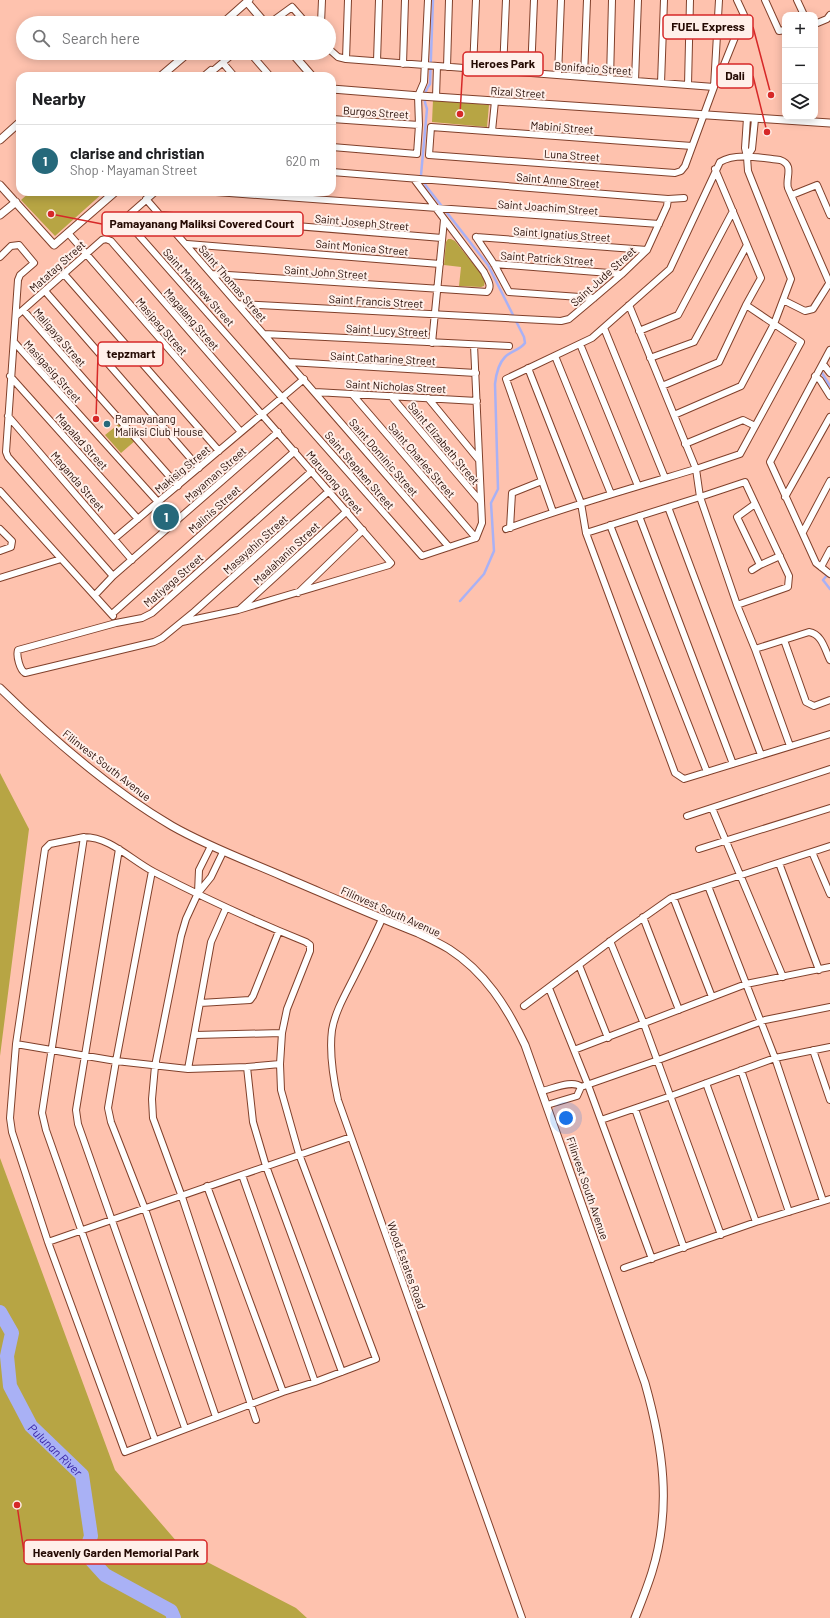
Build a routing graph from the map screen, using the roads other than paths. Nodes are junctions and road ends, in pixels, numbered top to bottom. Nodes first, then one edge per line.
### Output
1 (292, 0) edge
2 (322, 0) edge
3 (348, 0) edge
4 (379, 0) edge
5 (405, 0) edge
6 (428, 0) edge
7 (449, 0) edge
8 (476, 0) edge
9 (506, 0) edge
10 (534, 0) edge
11 (561, 0) edge
12 (586, 0) edge
13 (612, 0) edge
14 (638, 0) edge
15 (664, 0) edge
16 (690, 0) edge
17 (719, 0) edge
18 (737, 0) edge
19 (765, 0) edge
20 (797, 0) edge
21 (248, 1) edge
22 (292, 8) junction
23 (803, 12) edge
24 (830, 15) edge
25 (231, 16) edge
26 (260, 16) edge
27 (280, 16) edge
28 (299, 16) edge
29 (321, 16) edge
30 (818, 23) edge
31 (782, 30) edge
32 (336, 54) edge
33 (346, 59) junction
34 (180, 60) edge
35 (226, 60) edge
36 (256, 60) edge
37 (298, 60) edge
38 (377, 61) junction
39 (223, 63) junction
40 (402, 64) junction
41 (432, 66) junction
42 (447, 67) junction
43 (473, 69) junction
44 (503, 71) junction
45 (166, 72) edge
46 (210, 72) edge
47 (231, 72) edge
48 (267, 72) edge
49 (309, 72) edge
50 (531, 73) junction
51 (558, 76) junction
52 (584, 77) junction
53 (610, 80) junction
54 (635, 81) junction
55 (661, 83) junction
56 (688, 85) junction
57 (714, 87) junction
58 (336, 89) edge
59 (419, 96) junction
60 (433, 97) junction
61 (495, 101) junction
62 (703, 115) junction
63 (747, 118) junction
64 (336, 119) edge
65 (755, 119) junction
66 (830, 123) edge
67 (16, 126) edge
68 (419, 126) junction
69 (431, 127) joint
70 (492, 132) junction
71 (0, 140) edge
72 (692, 146) junction
73 (336, 147) edge
74 (748, 157) junction
75 (715, 168) junction
76 (336, 172) edge
77 (416, 179) junction
78 (0, 185) edge
79 (792, 195) junction
80 (110, 196) edge
81 (150, 196) edge
82 (268, 196) edge
83 (684, 198) dead end
84 (668, 199) junction
85 (146, 200) junction
86 (16, 202) junction
87 (437, 209) junction
88 (733, 210) junction
89 (0, 215) edge
90 (161, 215) junction
91 (830, 215) edge
92 (444, 220) junction
93 (659, 224) junction
94 (68, 233) junction
95 (106, 238) joint
96 (442, 238) junction
97 (187, 244) junction
98 (747, 244) junction
99 (647, 250) junction
100 (86, 253) junction
101 (0, 257) edge
102 (440, 264) junction
103 (494, 264) junction
104 (64, 274) junction
105 (212, 274) junction
106 (622, 274) junction
107 (830, 282) edge
108 (437, 290) junction
109 (45, 291) junction
110 (594, 298) junction
111 (783, 300) junction
112 (238, 304) junction
113 (746, 304) junction
114 (629, 305) junction
115 (23, 310) junction
116 (435, 314) junction
117 (16, 316) junction
118 (515, 319) joint
119 (774, 324) junction
120 (604, 328) junction
121 (639, 331) junction
122 (264, 334) junction
123 (14, 342) junction
124 (432, 343) junction
125 (580, 344) junction
126 (474, 345) junction
127 (509, 346) dead end
128 (830, 350) edge
129 (555, 356) junction
130 (650, 358) junction
131 (289, 362) junction
132 (823, 364) junction
133 (528, 368) junction
134 (476, 373) junction
135 (830, 373) edge
136 (10, 376) junction
137 (815, 376) junction
138 (304, 379) junction
139 (662, 386) junction
140 (315, 392) junction
141 (352, 394) junction
142 (391, 396) junction
143 (830, 396) edge
144 (282, 397) junction
145 (428, 398) junction
146 (477, 401) junction
147 (262, 414) junction
148 (674, 415) junction
149 (8, 416) junction
150 (830, 417) edge
151 (755, 426) junction
152 (241, 432) junction
153 (278, 432) junction
154 (685, 444) junction
155 (219, 451) junction
156 (295, 451) junction
157 (479, 460) junction
158 (198, 468) junction
159 (696, 469) junction
160 (312, 471) junction
161 (665, 478) junction
162 (542, 481) junction
163 (830, 481) edge
164 (178, 486) junction
165 (638, 486) junction
166 (0, 491) edge
167 (330, 491) junction
168 (610, 494) junction
169 (700, 497) junction
170 (785, 497) junction
171 (158, 502) junction
172 (481, 502) junction
173 (581, 503) junction
174 (755, 504) junction
175 (668, 507) junction
176 (347, 511) junction
177 (553, 512) junction
178 (639, 516) junction
179 (138, 519) junction
180 (610, 525) junction
181 (0, 529) edge
182 (363, 530) junction
183 (802, 532) junction
184 (586, 533) junction
185 (476, 538) junction
186 (114, 539) junction
187 (450, 547) junction
188 (830, 550) edge
189 (0, 551) edge
190 (780, 556) junction
191 (61, 559) junction
192 (132, 560) junction
193 (760, 565) junction
194 (821, 567) junction
195 (752, 570) dead end
196 (829, 573) edge
197 (113, 576) junction
198 (0, 578) edge
199 (297, 594) junction
200 (95, 595) junction
201 (738, 604) junction
202 (238, 610) junction
203 (112, 614) junction
204 (182, 622) junction
205 (116, 623) junction
206 (784, 640) junction
207 (755, 649) junction
208 (18, 650) joint
209 (830, 660) edge
210 (0, 688) edge
211 (830, 700) edge
212 (830, 734) edge
213 (790, 746) junction
214 (761, 755) junction
215 (733, 764) junction
216 (830, 769) edge
217 (707, 772) junction
218 (712, 808) junction
219 (830, 808) edge
220 (687, 816) dead end
221 (84, 837) junction
222 (726, 840) junction
223 (211, 846) junction
224 (830, 846) edge
225 (119, 849) junction
226 (699, 849) dead end
227 (223, 852) junction
228 (812, 852) junction
229 (778, 863) junction
230 (152, 871) junction
231 (741, 875) junction
232 (830, 876) edge
233 (823, 878) junction
234 (708, 886) junction
235 (198, 893) junction
236 (830, 894) edge
237 (673, 897) junction
238 (226, 908) junction
239 (643, 918) junction
240 (382, 919) junction
241 (280, 931) junction
242 (610, 941) junction
243 (579, 965) junction
244 (830, 967) edge
245 (819, 970) junction
246 (783, 977) junction
247 (746, 984) junction
248 (549, 988) junction
249 (712, 997) junction
250 (200, 1003) junction
251 (524, 1006) dead end
252 (830, 1007) edge
253 (679, 1010) junction
254 (761, 1021) junction
255 (644, 1024) junction
256 (282, 1033) junction
257 (195, 1035) junction
258 (608, 1038) junction
259 (16, 1044) junction
260 (830, 1047) edge
261 (51, 1050) junction
262 (574, 1050) junction
263 (813, 1050) junction
264 (86, 1056) junction
265 (774, 1058) junction
266 (657, 1060) junction
267 (116, 1061) junction
268 (280, 1064) junction
269 (155, 1066) junction
270 (246, 1067) junction
271 (188, 1069) junction
272 (741, 1070) junction
273 (706, 1084) junction
274 (584, 1086) junction
275 (542, 1092) junction
276 (670, 1097) junction
277 (830, 1100) edge
278 (547, 1106) junction
279 (635, 1109) junction
280 (601, 1120) junction
281 (351, 1137) junction
282 (299, 1154) junction
283 (266, 1166) junction
284 (242, 1176) junction
285 (208, 1186) junction
286 (182, 1197) junction
287 (830, 1199) edge
288 (823, 1201) junction
289 (145, 1209) junction
290 (789, 1212) junction
291 (112, 1220) junction
292 (756, 1222) junction
293 (82, 1231) junction
294 (721, 1235) junction
295 (48, 1242) junction
296 (684, 1248) junction
297 (652, 1259) junction
298 (624, 1268) dead end
299 (342, 1372) junction
300 (315, 1382) junction
301 (283, 1392) junction
302 (250, 1404) junction
303 (216, 1417) junction
304 (256, 1420) dead end
305 (185, 1428) junction
306 (155, 1440) junction
307 (522, 1618) edge
308 (635, 1618) edge

1 - 22 street
2 - 29 street
3 - 33 street
4 - 38 street
5 - 40 street
6 - 41 street
7 - 42 street
8 - 43 street
9 - 44 street
10 - 50 street
11 - 51 street
12 - 52 street
13 - 53 street
14 - 54 street
15 - 55 street
16 - 56 street
17 - 57 street
18 - 57 street, Luna Street
19 - 31 street
20 - 23 street
21 - 25 street
21 - 26 street
22 - 27 street
22 - 28 street
24 - 30 street
32 - 33 street, Bonifacio Street
33 - 38 street, Bonifacio Street
34 - 45 street
35 - 39 street
36 - 48 street
37 - 49 street
38 - 40 street, Bonifacio Street
39 - 46 street
39 - 47 street
40 - 41 street, Bonifacio Street
41 - 42 street, Bonifacio Street
41 - 59 street
41 - 60 street
42 - 43 street, Bonifacio Street
43 - 44 street, Bonifacio Street
44 - 50 street, Bonifacio Street
50 - 51 street, Bonifacio Street
51 - 52 street, Bonifacio Street
52 - 53 street, Bonifacio Street
53 - 54 street, Bonifacio Street
54 - 55 street, Bonifacio Street
55 - 56 street, Bonifacio Street
56 - 57 street, Bonifacio Street
57 - 62 street, Luna Street
58 - 59 street, Rizal Street
59 - 60 street, Rizal Street
59 - 68 street
60 - 61 street, Rizal Street
61 - 62 street, Rizal Street
61 - 70 street
62 - 63 street, Rizal Street
62 - 72 street, Luna Street
63 - 65 street, Rizal Street
63 - 74 street
64 - 68 street, Burgos Street
65 - 66 street, Rizal Street
65 - 74 street
67 - 71 street
68 - 73 street
69 - 70 street, Mabini Street
69 - 72 street, Luna Street
70 - 72 street, Mabini Street
74 - 75 street
74 - 79 street
74 - 111 street
75 - 88 street
75 - 114 street
76 - 77 street, Saint Anne Street
77 - 84 street, Saint Anne Street
77 - 87 street
78 - 86 street
79 - 91 street
79 - 107 street
80 - 94 street
81 - 85 street, Saint Matthew Street
82 - 87 street, Saint Joachim Street
83 - 84 street, Saint Anne Street
84 - 93 street, Saint Jude Street
85 - 90 street, Saint Thomas Street
85 - 144 street, Saint Matthew Street
86 - 89 street
86 - 94 street
87 - 92 street
87 - 93 street, Saint Joachim Street
88 - 98 street
88 - 121 street
90 - 96 street, Saint Joseph Street
90 - 97 street, Saint Thomas Street
92 - 96 street
92 - 108 street, Saint John Street
93 - 99 street, Saint Jude Street
94 - 100 street, Masipag Street
95 - 100 street, Matatag Street
95 - 147 street, Magalang Street
96 - 102 street
97 - 102 street, Saint Monica Street
97 - 105 street, Saint Thomas Street
98 - 113 street
98 - 130 street
99 - 103 street, Saint Ignatius Street
99 - 106 street, Saint Jude Street
100 - 104 street, Matatag Street
100 - 152 street, Masipag Street
101 - 117 street
102 - 108 street
103 - 106 street, Saint Patrick Street
103 - 110 street
104 - 109 street, Matatag Street
104 - 155 street
105 - 108 street, Saint John Street
105 - 112 street, Saint Thomas Street
106 - 110 street, Saint Jude Street
107 - 111 street
108 - 116 street
109 - 115 street, Matatag Street
109 - 158 street
110 - 118 street, Saint Jude Street
111 - 119 street
112 - 116 street, Saint Francis Street
112 - 122 street, Saint Thomas Street
113 - 119 street
113 - 139 street
114 - 120 street
114 - 121 street
115 - 117 street, Matatag Street
115 - 164 street, Maligaya Street
116 - 118 street, Saint Francis Street
116 - 124 street
117 - 123 street
119 - 148 street
119 - 151 street
120 - 125 street
120 - 161 street
121 - 130 street
122 - 124 street, Saint Lucy Street
122 - 131 street, Saint Thomas Street
123 - 136 street
123 - 171 street, Masigasig Street
124 - 126 street, Saint Lucy Street
125 - 129 street
125 - 165 street
126 - 127 street, Saint Lucy Street
126 - 134 street
128 - 132 street
129 - 133 street
129 - 168 street
130 - 139 street
131 - 134 street, Saint Catharine Street
131 - 138 street, Saint Thomas Street
132 - 135 street
132 - 137 street
133 - 162 street
133 - 173 street
134 - 146 street
136 - 149 street
136 - 179 street, Mapalad Street
137 - 143 street
137 - 170 street
138 - 140 street, Saint Dominic Street
138 - 144 street, Makisig Street
139 - 148 street
140 - 141 street, Saint Nicholas Street
140 - 187 street, Saint Dominic Street
141 - 142 street, Saint Nicholas Street
141 - 185 street, Saint Charles Street
142 - 145 street, Saint Nicholas Street
142 - 172 street, Saint Elizabeth Street
144 - 147 street, Makisig Street
144 - 187 street, Saint Stephen Street
145 - 146 street, Saint Nicholas Street
145 - 157 street
146 - 157 street
147 - 152 street, Makisig Street
147 - 153 street, Marunong Street
148 - 154 street
149 - 186 street, Maganda Street
149 - 197 street
150 - 170 street
151 - 154 street
151 - 159 street
152 - 155 street, Makisig Street
153 - 156 street, Marunong Street
153 - 192 street, Mayaman Street
154 - 159 street
155 - 158 street, Makisig Street
156 - 160 street, Marunong Street
156 - 203 street, Malinis Street
157 - 172 street
158 - 164 street, Makisig Street
159 - 161 street
159 - 169 street
160 - 167 street, Marunong Street
160 - 205 street, Matiyaga Street
161 - 165 street
162 - 177 street
162 - 177 street
163 - 183 street
164 - 171 street, Makisig Street
165 - 168 street
166 - 191 street
167 - 176 street, Marunong Street
167 - 204 street, Masayahin Street
168 - 173 street
169 - 174 street
169 - 175 street
169 - 201 street
170 - 183 street
171 - 179 street, Makisig Street
172 - 185 street
173 - 177 street
173 - 184 street
174 - 190 street
174 - 193 street
175 - 178 street
175 - 214 street
176 - 182 street, Marunong Street
176 - 202 street, Maalahanin Street
178 - 180 street
178 - 215 street
179 - 186 street, Makisig Street
180 - 184 street
180 - 217 street
181 - 189 street
182 - 199 street
182 - 199 street, Marunong Street
183 - 194 street
184 - 217 street
185 - 187 street
186 - 192 street, Maganda Street
188 - 194 street
190 - 193 street
190 - 201 street
191 - 198 street
191 - 200 street
192 - 197 street, Mayaman Street
193 - 195 street
194 - 196 street
197 - 200 street, Mayaman Street
199 - 202 street
200 - 203 street
201 - 207 street
202 - 204 street
203 - 205 street
204 - 208 street, Masayahin Street
205 - 208 street, Matiyaga Street
206 - 207 street
206 - 209 street
206 - 211 street
207 - 213 street
210 - 223 street, Filinvest South Avenue
212 - 213 street
213 - 214 street
214 - 215 street
215 - 217 street
216 - 218 street
218 - 220 street
218 - 222 street
219 - 222 street
221 - 225 street
221 - 259 street
221 - 261 street
222 - 226 street
222 - 231 street
223 - 227 street, Filinvest South Avenue
223 - 235 street
224 - 228 street
225 - 230 street
225 - 264 street
227 - 235 street
227 - 240 street, Filinvest South Avenue
228 - 229 street
228 - 233 street
229 - 231 street
229 - 245 street
230 - 235 street
230 - 267 street
231 - 234 street
231 - 246 street
232 - 233 street
233 - 236 street
234 - 237 street
234 - 247 street
235 - 238 street
235 - 269 street
237 - 239 street
237 - 249 street
238 - 241 street
238 - 250 street
239 - 242 street
239 - 253 street
240 - 275 street, Filinvest South Avenue
240 - 281 street, Wood Estates Road
241 - 250 street
241 - 256 street
242 - 243 street
242 - 255 street
243 - 248 street
243 - 258 street
244 - 245 street
245 - 246 street
246 - 247 street
247 - 249 street
247 - 254 street
248 - 251 street
248 - 262 street
249 - 253 street
250 - 257 street
252 - 254 street
253 - 255 street
254 - 265 street
254 - 266 street
255 - 258 street
255 - 266 street
256 - 257 street
256 - 268 street
257 - 271 street
258 - 262 street
259 - 261 street
259 - 295 street
260 - 263 street
261 - 264 street
261 - 293 street
262 - 274 street
263 - 265 street
263 - 277 street
264 - 267 street
264 - 291 street
265 - 272 street
265 - 288 street
266 - 274 street
266 - 276 street
267 - 269 street
267 - 289 street
268 - 270 street
268 - 282 street
269 - 271 street
269 - 286 street
270 - 271 street
270 - 283 street
272 - 273 street
272 - 290 street
273 - 276 street
273 - 292 street
274 - 275 street
274 - 278 street
274 - 280 street
275 - 278 street, Filinvest South Avenue
276 - 279 street
276 - 294 street
278 - 308 street, Filinvest South Avenue
279 - 280 street
279 - 296 street
280 - 297 street
281 - 282 street
281 - 307 street, Wood Estates Road
282 - 283 street
282 - 299 street
283 - 284 street
283 - 299 street
284 - 285 street
284 - 300 street
285 - 286 street
285 - 301 street
286 - 289 street
286 - 302 street
287 - 288 street
288 - 290 street
289 - 291 street
289 - 303 street
290 - 292 street
291 - 293 street
291 - 305 street
292 - 294 street
293 - 295 street
293 - 306 street
294 - 296 street
295 - 306 street
296 - 297 street
297 - 298 street
299 - 300 street
300 - 301 street
301 - 302 street
302 - 303 street
302 - 304 street
303 - 305 street
305 - 306 street

